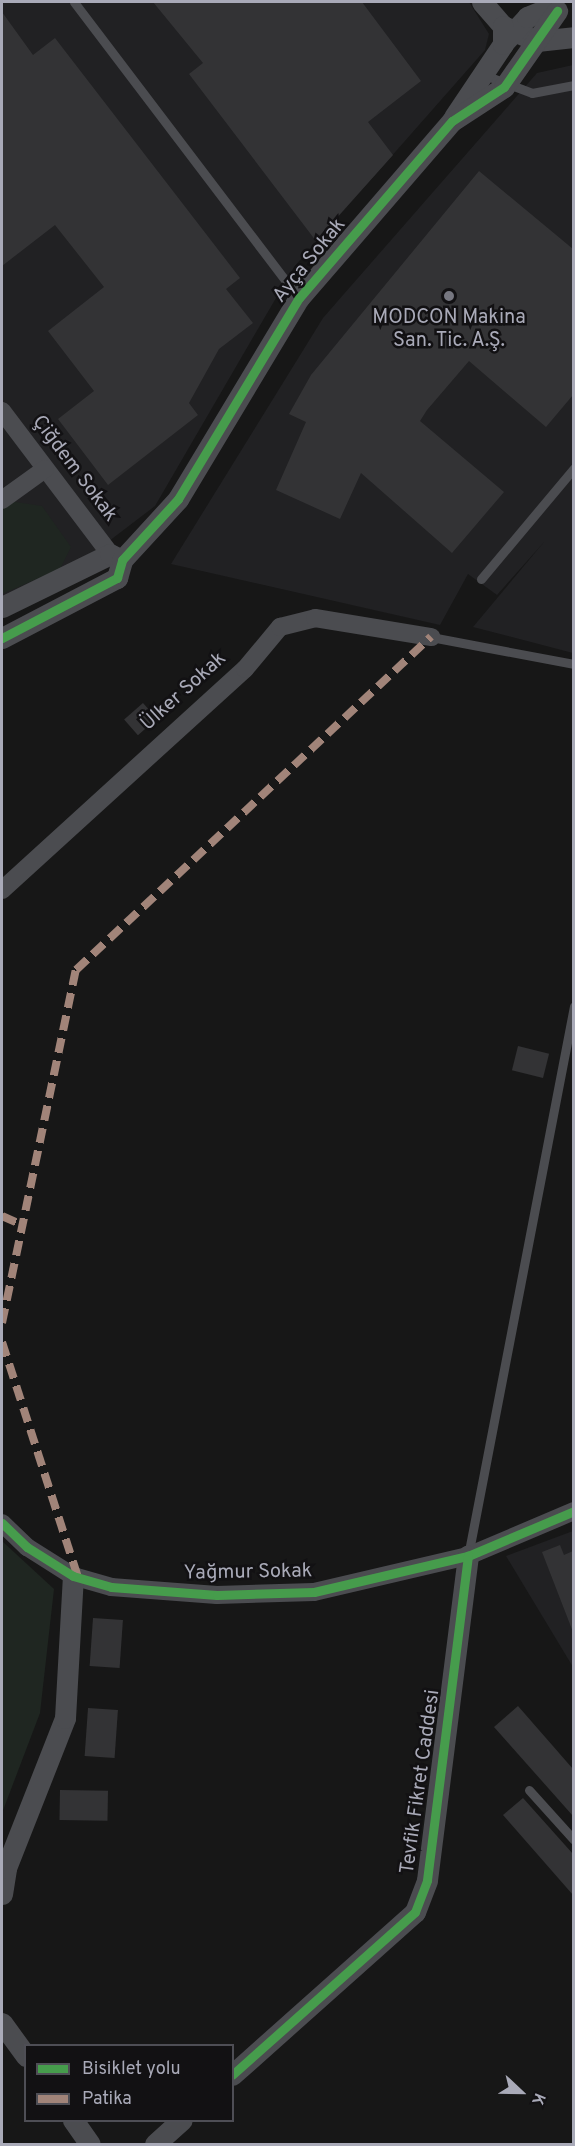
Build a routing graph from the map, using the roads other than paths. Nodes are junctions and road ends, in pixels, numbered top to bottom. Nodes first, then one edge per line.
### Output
1 (74, 2) edge
2 (482, 2) edge
3 (551, 7) edge
4 (506, 34) junction
5 (573, 37) edge
6 (537, 40) junction
7 (480, 74) junction
8 (573, 85) edge
9 (504, 87) junction
10 (452, 121) junction
11 (299, 298) junction
12 (2, 411) edge
13 (573, 468) edge
14 (45, 469) junction
15 (2, 500) edge
16 (116, 557) junction
17 (481, 579) dead end
18 (2, 607) edge
19 (430, 637) joint
20 (2, 638) edge
21 (573, 664) edge
22 (2, 890) edge
23 (573, 1006) edge
24 (573, 1511) edge
25 (2, 1523) edge
26 (468, 1556) junction
27 (74, 1576) junction
28 (529, 1790) dead end
29 (573, 1840) edge
30 (2, 1894) edge
31 (2, 2023) edge
32 (24, 2053) edge
33 (234, 2073) edge
34 (74, 2122) edge
35 (181, 2122) edge
36 (90, 2145) edge
37 (155, 2145) edge

1 - 11 lane
2 - 4 street
3 - 4 street
3 - 6 street, Ayça Sokak
4 - 6 street
4 - 7 street
5 - 6 street
6 - 9 street, Ayça Sokak
7 - 9 lane
7 - 10 street
8 - 9 lane
9 - 10 street, Ayça Sokak
10 - 11 street, Ayça Sokak
11 - 16 street, Ayça Sokak
12 - 14 street, Çiğdem Sokak
13 - 17 lane
14 - 15 street
14 - 16 street, Çiğdem Sokak
16 - 18 street, Ayça Sokak
16 - 20 street
19 - 21 lane
19 - 22 street, Ülker Sokak
23 - 26 lane
24 - 26 street, Yağmur Sokak
25 - 27 street, Yağmur Sokak
26 - 27 street, Yağmur Sokak
26 - 33 street, Tevfik Fikret Caddesi
27 - 30 street
28 - 29 lane
31 - 32 street
34 - 36 street
35 - 37 street

